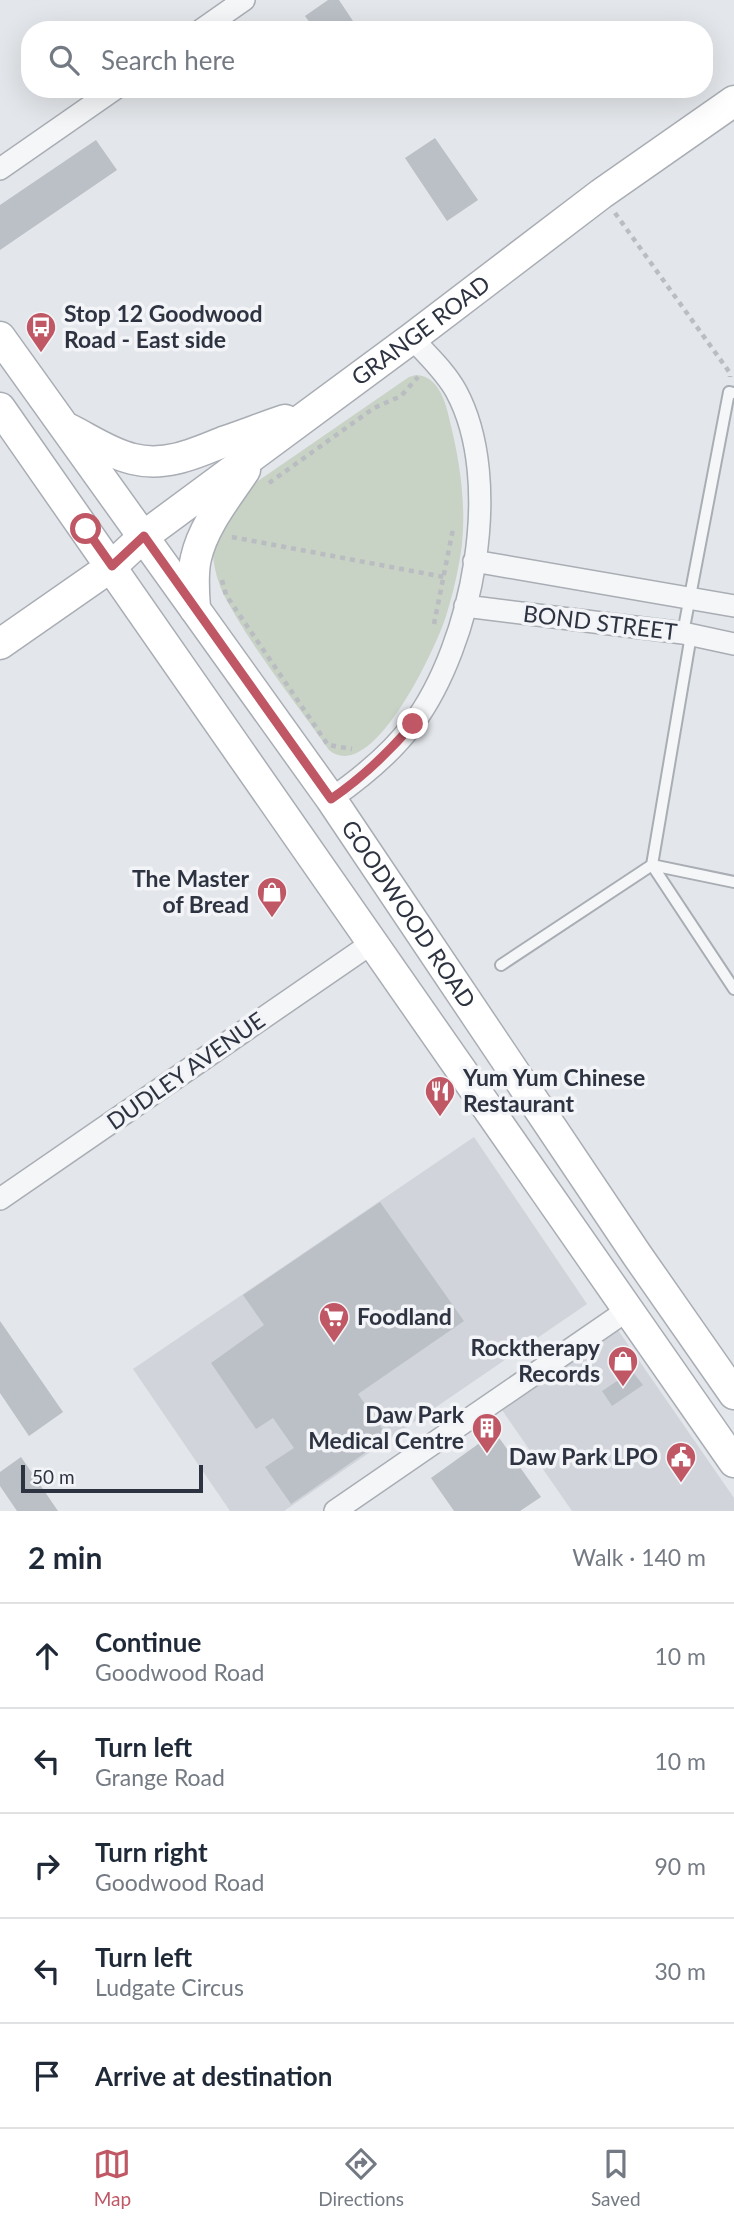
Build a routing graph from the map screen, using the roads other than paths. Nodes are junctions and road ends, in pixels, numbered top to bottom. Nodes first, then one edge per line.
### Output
1 (240, 1) edge
2 (213, 21) edge
3 (102, 98) edge
4 (734, 101) edge
5 (0, 169) edge
6 (0, 337) edge
7 (412, 338) junction
8 (732, 393) edge
9 (318, 407) junction
10 (0, 408) edge
11 (65, 427) junction
12 (254, 455) junction
13 (144, 536) junction
14 (474, 561) junction
15 (112, 566) junction
16 (689, 598) junction
17 (465, 606) junction
18 (734, 606) edge
19 (195, 609) junction
20 (687, 634) junction
21 (0, 644) edge
22 (734, 644) edge
23 (331, 799) junction
24 (652, 865) junction
25 (734, 882) edge
26 (372, 943) junction
27 (501, 965) dead end
28 (734, 989) edge
29 (0, 1199) edge
30 (637, 1255) junction
31 (629, 1309) junction
32 (686, 1325) junction
33 (734, 1394) edge
34 (734, 1462) edge
35 (335, 1511) edge

1 - 2 street
3 - 5 street
4 - 7 main road, GRANGE ROAD
6 - 11 main road, GOODWOOD ROAD
7 - 9 main road, GRANGE ROAD
7 - 14 street
8 - 16 lane
9 - 11 main road
9 - 12 main road, GRANGE ROAD
10 - 15 main road, GOODWOOD ROAD
11 - 13 main road, GOODWOOD ROAD
12 - 13 main road, GRANGE ROAD
12 - 19 main road
13 - 15 main road, GRANGE ROAD
13 - 19 main road, GOODWOOD ROAD
14 - 16 street, BOND STREET
14 - 17 street
15 - 21 main road, GRANGE ROAD
15 - 26 main road, GOODWOOD ROAD
16 - 18 street, BOND STREET
16 - 20 lane
17 - 20 street, BOND STREET
17 - 23 street
19 - 23 main road, GOODWOOD ROAD
20 - 22 street, BOND STREET
20 - 24 lane
23 - 30 main road, GOODWOOD ROAD
24 - 25 lane
24 - 27 lane
24 - 28 lane
26 - 29 street, DUDLEY AVENUE
26 - 31 main road, GOODWOOD ROAD
30 - 31 main road
30 - 32 main road, GOODWOOD ROAD
31 - 32 main road
31 - 34 main road, GOODWOOD ROAD
31 - 35 street
32 - 33 main road, GOODWOOD ROAD

